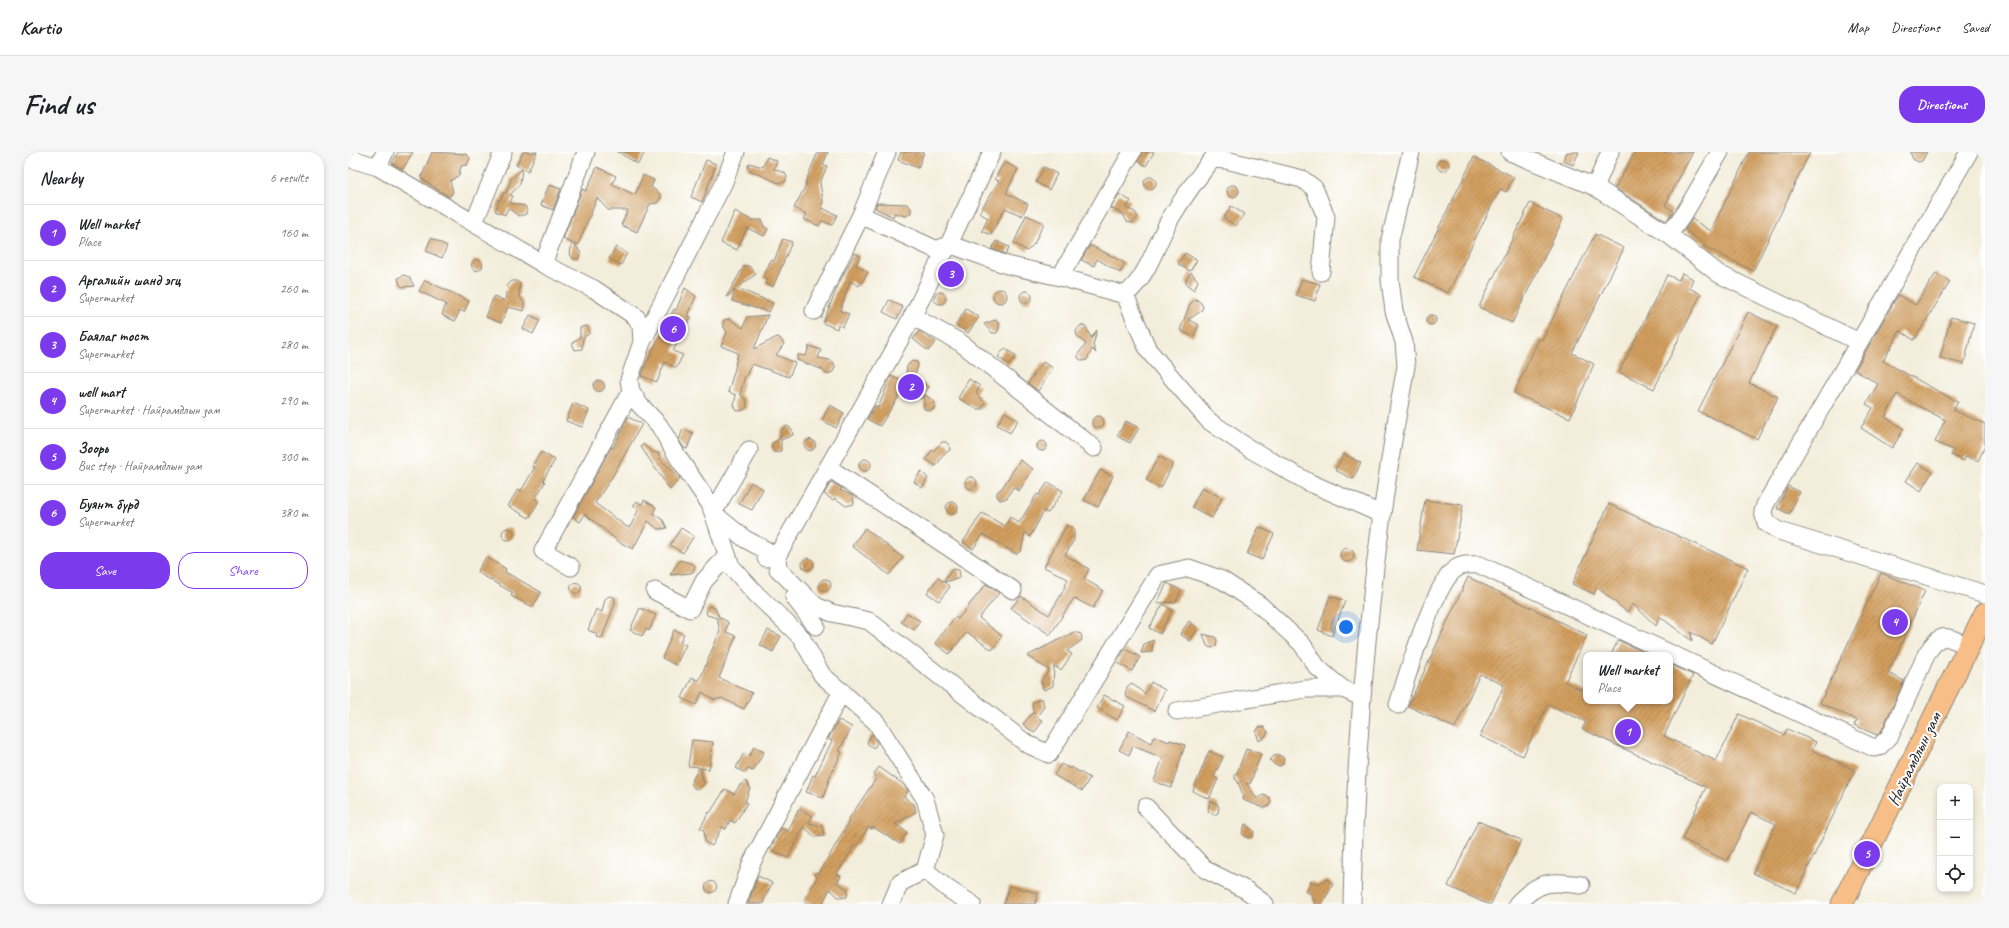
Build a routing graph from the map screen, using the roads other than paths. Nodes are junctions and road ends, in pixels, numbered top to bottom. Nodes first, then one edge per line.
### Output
1 (503, 152) edge
2 (586, 152) edge
3 (736, 152) edge
4 (887, 152) edge
5 (992, 152) edge
6 (1132, 152) edge
7 (1411, 152) edge
8 (1510, 152) edge
9 (1610, 152) edge
10 (1720, 152) edge
11 (1969, 152) edge
12 (1216, 156) edge
13 (348, 158) edge
14 (381, 159) edge
15 (1595, 187) junction
16 (860, 215) junction
17 (474, 223) junction
18 (1669, 235) junction
19 (949, 244) junction
20 (544, 264) junction
21 (1321, 272) dead end
22 (1060, 277) junction
23 (1125, 295) junction
24 (814, 311) dead end
25 (912, 316) junction
26 (642, 342) junction
27 (1859, 342) junction
28 (631, 391) junction
29 (1094, 448) dead end
30 (749, 450) dead end
31 (829, 468) junction
32 (713, 513) junction
33 (1381, 514) junction
34 (727, 556) junction
35 (777, 563) junction
36 (571, 567) dead end
37 (1013, 590) dead end
38 (655, 591) dead end
39 (1985, 594) edge
40 (1985, 613) edge
41 (816, 626) dead end
42 (1969, 646) junction
43 (1666, 652) edge
44 (1673, 655) edge
45 (1343, 689) junction
46 (842, 691) junction
47 (1361, 697) junction
48 (1398, 705) dead end
49 (1177, 711) dead end
50 (1146, 807) dead end
51 (925, 870) junction
52 (1581, 885) dead end
53 (737, 904) edge
54 (891, 904) edge
55 (972, 904) edge
56 (1265, 904) edge
57 (1352, 904) edge
58 (1517, 904) edge
59 (1842, 904) edge

1 - 17 street
2 - 20 street
3 - 26 street
4 - 16 street
5 - 19 street
6 - 22 street
7 - 33 street
8 - 15 street
9 - 15 street
10 - 18 street
11 - 27 street
12 - 21 street
12 - 23 street
13 - 14 street
14 - 17 street
15 - 18 street
16 - 19 street
16 - 24 street
17 - 20 street
18 - 27 street
19 - 22 street
19 - 25 street
20 - 26 street
22 - 23 street
23 - 33 street
25 - 29 street
25 - 31 street
26 - 28 street
27 - 39 street
28 - 32 street
28 - 36 street
30 - 32 street
31 - 35 street
31 - 37 street
32 - 34 street
32 - 35 street
33 - 47 street
34 - 38 street
34 - 46 street
35 - 41 street
35 - 45 street
40 - 42 main road, Найрамдлын зам
42 - 44 street
42 - 59 main road, Найрамдлын зам
43 - 48 street
45 - 47 street
45 - 49 street
46 - 51 street
46 - 53 street
47 - 57 street
50 - 56 street
51 - 54 street
51 - 55 street
52 - 58 street

